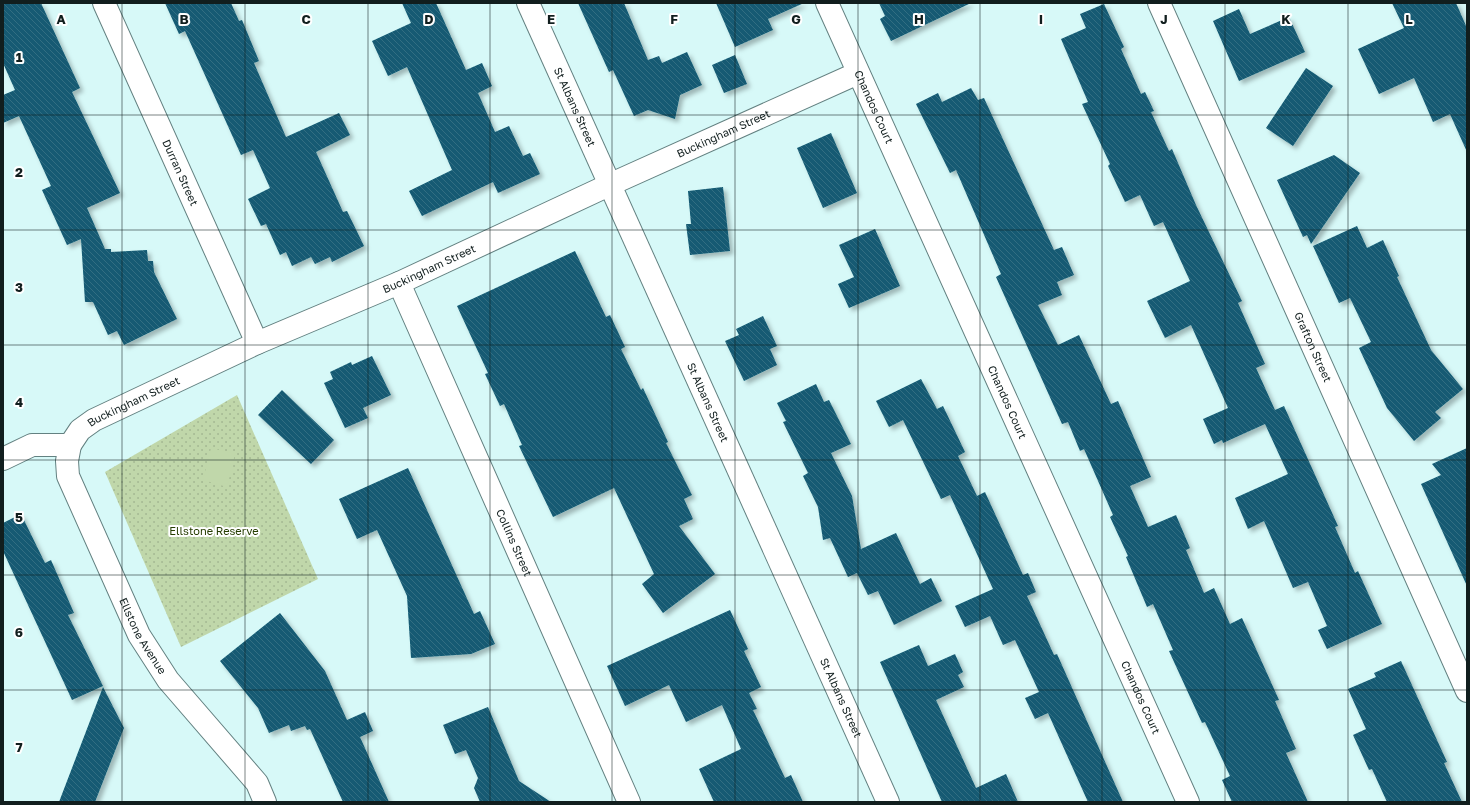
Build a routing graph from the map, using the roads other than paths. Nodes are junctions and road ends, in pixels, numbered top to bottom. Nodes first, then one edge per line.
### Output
1 (104, 3) edge
2 (528, 3) edge
3 (827, 3) edge
4 (1159, 3) edge
5 (858, 73) junction
6 (610, 184) junction
7 (399, 283) junction
8 (256, 343) junction
9 (70, 445) junction
10 (3, 458) edge
11 (1467, 691) edge
12 (265, 802) edge
13 (629, 802) edge
14 (888, 802) edge
15 (1188, 802) edge

1 - 8 street, Durran Street
2 - 6 street, St Albans Street
3 - 5 street, Chandos Court
4 - 11 street, Grafton Street
5 - 6 street, Buckingham Street
5 - 15 street, Chandos Court
6 - 7 street, Buckingham Street
6 - 14 street, St Albans Street
7 - 8 street, Buckingham Street
7 - 13 street, Collins Street
8 - 9 street, Buckingham Street
9 - 10 street
9 - 12 street, Ellstone Avenue

